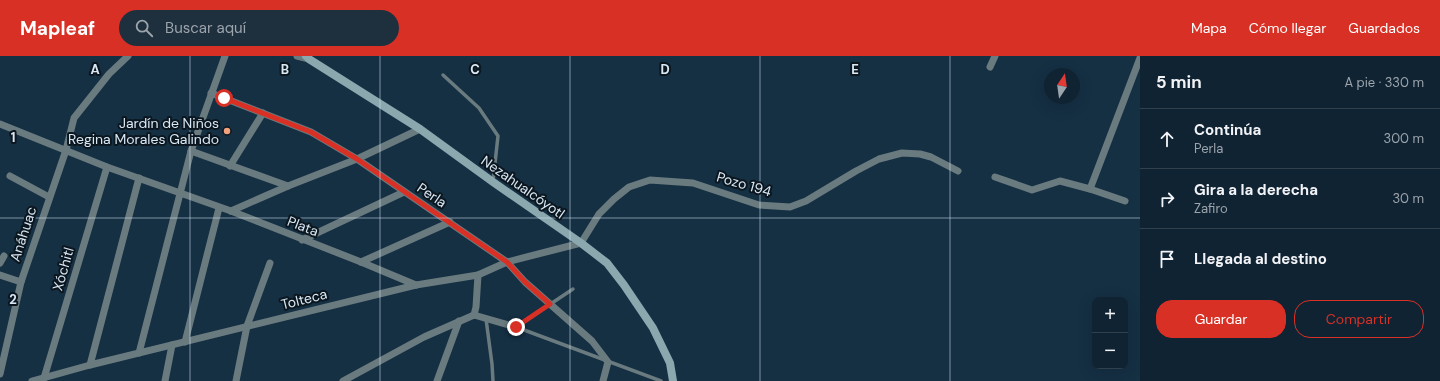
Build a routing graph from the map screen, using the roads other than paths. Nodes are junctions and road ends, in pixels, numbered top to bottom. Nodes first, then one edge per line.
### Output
1 (128, 56) edge
2 (225, 56) edge
3 (298, 56) edge
4 (995, 56) edge
5 (308, 58) edge
6 (1139, 63) edge
7 (990, 67) dead end
8 (444, 75) dead end
9 (211, 93) junction
10 (263, 113) junction
11 (0, 124) edge
12 (420, 129) junction
13 (66, 150) junction
14 (190, 151) junction
15 (357, 159) junction
16 (230, 166) junction
17 (107, 167) junction
18 (958, 171) dead end
19 (10, 176) dead end
20 (995, 177) dead end
21 (139, 178) junction
22 (493, 182) junction
23 (288, 186) junction
24 (1090, 189) junction
25 (180, 192) junction
26 (404, 192) junction
27 (49, 197) junction
28 (1126, 201) dead end
29 (219, 208) junction
30 (230, 211) junction
31 (450, 222) junction
32 (302, 240) junction
33 (581, 243) junction
34 (4, 256) dead end
35 (361, 262) junction
36 (507, 262) junction
37 (0, 263) edge
38 (270, 263) dead end
39 (0, 275) edge
40 (478, 275) junction
41 (21, 282) junction
42 (416, 285) junction
43 (573, 289) dead end
44 (550, 304) junction
45 (474, 315) junction
46 (486, 318) junction
47 (459, 322) junction
48 (247, 326) junction
49 (516, 327) junction
50 (185, 342) junction
51 (172, 345) junction
52 (138, 353) junction
53 (608, 362) junction
54 (90, 365) junction
55 (0, 374) edge
56 (44, 378) junction
57 (55, 378) edge
58 (32, 381) edge
59 (165, 381) edge
60 (236, 381) edge
61 (343, 381) edge
62 (437, 381) edge
63 (493, 381) edge
64 (604, 381) edge
65 (661, 381) edge
66 (673, 381) edge

1 - 13 street, Anáhuac
2 - 9 street
3 - 5 street
4 - 7 street
5 - 12 main road, Nezahualcóyotl
6 - 24 street
8 - 22 lane
9 - 10 street, Perla
9 - 14 street
10 - 15 street, Perla
10 - 16 street
11 - 13 street, Plata
12 - 15 street
12 - 22 main road, Nezahualcóyotl
13 - 17 street, Plata
13 - 27 street, Anáhuac
14 - 16 street
14 - 25 street
15 - 23 street
15 - 26 street, Perla
16 - 23 street
17 - 21 street, Plata
17 - 56 street, Xóchitl
18 - 33 street, Pozo 194
19 - 27 street
20 - 24 street
21 - 25 street, Plata
21 - 54 street
22 - 33 main road, Nezahualcóyotl
23 - 30 street
24 - 28 street
25 - 29 street, Plata
25 - 52 street
26 - 31 street, Perla
26 - 32 street
27 - 41 street, Anáhuac
29 - 30 street, Plata
29 - 50 street
30 - 32 street, Plata
31 - 35 street
31 - 36 street, Perla
32 - 35 street, Plata
33 - 36 street, Tolteca
33 - 66 main road, Nezahualcóyotl
34 - 37 street
35 - 42 street, Plata
36 - 40 street, Tolteca
36 - 44 street, Perla
38 - 48 street
39 - 41 street
40 - 42 street, Tolteca
40 - 45 street
41 - 55 street, Anáhuac
42 - 48 street, Tolteca
43 - 44 lane
44 - 49 lane
44 - 53 street, Perla
45 - 46 street
45 - 47 street
46 - 49 street
46 - 63 lane
47 - 61 street
47 - 62 street
48 - 50 street, Tolteca
48 - 60 street
49 - 53 lane
50 - 51 street, Tolteca
51 - 52 street, Tolteca
51 - 59 street
52 - 54 street, Tolteca
53 - 64 street
53 - 65 lane
54 - 57 street, Tolteca
56 - 57 street, Tolteca
56 - 58 street, Tolteca

